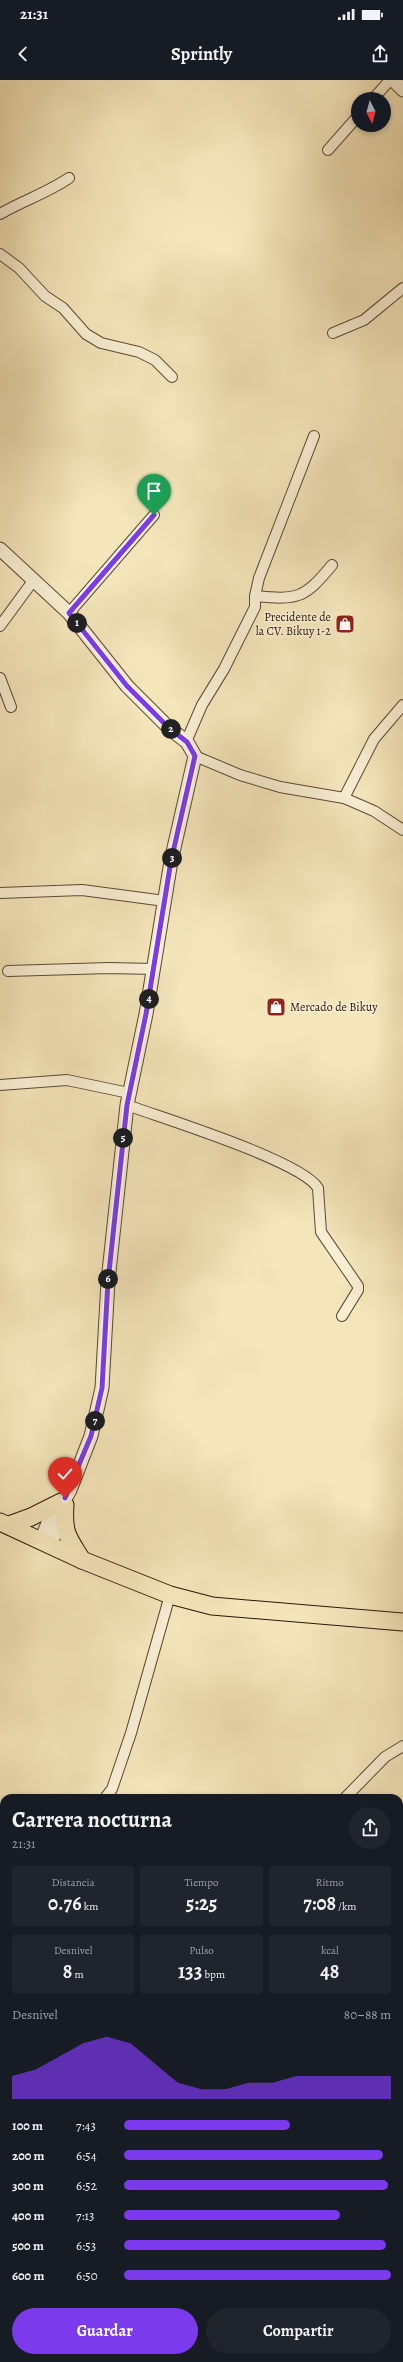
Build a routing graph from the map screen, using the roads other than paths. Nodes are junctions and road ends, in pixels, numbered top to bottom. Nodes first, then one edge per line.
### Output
1 (392, 80) edge
2 (403, 90) edge
3 (380, 92) edge
4 (351, 124) edge
5 (328, 150) dead end
6 (69, 178) dead end
7 (0, 214) edge
8 (0, 254) edge
9 (403, 288) edge
10 (333, 333) dead end
11 (172, 377) dead end
12 (314, 436) dead end
13 (154, 515) dead end
14 (0, 549) edge
15 (332, 565) dead end
16 (33, 581) junction
17 (255, 596) junction
18 (69, 613) junction
19 (0, 626) edge
20 (0, 678) edge
21 (403, 705) edge
22 (11, 707) dead end
23 (186, 742) junction
24 (195, 756) junction
25 (344, 798) junction
26 (403, 830) edge
27 (0, 893) edge
28 (165, 900) junction
29 (154, 969) junction
30 (8, 971) dead end
31 (0, 1085) edge
32 (128, 1099) junction
33 (342, 1316) dead end
34 (64, 1502) junction
35 (4, 1523) edge
36 (45, 1543) junction
37 (82, 1560) junction
38 (170, 1595) junction
39 (403, 1622) edge
40 (403, 1746) edge
41 (108, 1794) edge
42 (349, 1794) edge

1 - 2 street
1 - 3 street
4 - 5 street
6 - 7 street
8 - 11 street
9 - 10 street
12 - 17 street
13 - 18 street
14 - 16 street
15 - 17 street
16 - 18 street
16 - 19 street
17 - 23 street
18 - 23 street
20 - 22 street
21 - 25 street
23 - 24 street
24 - 25 street
24 - 28 street
25 - 26 street
27 - 28 street
28 - 29 street
29 - 30 street
29 - 32 street
31 - 32 street
32 - 33 street
32 - 34 street
34 - 35 main road
34 - 36 street
34 - 37 main road
35 - 36 main road
36 - 37 main road
37 - 38 main road
38 - 39 main road
38 - 41 street
40 - 42 street

